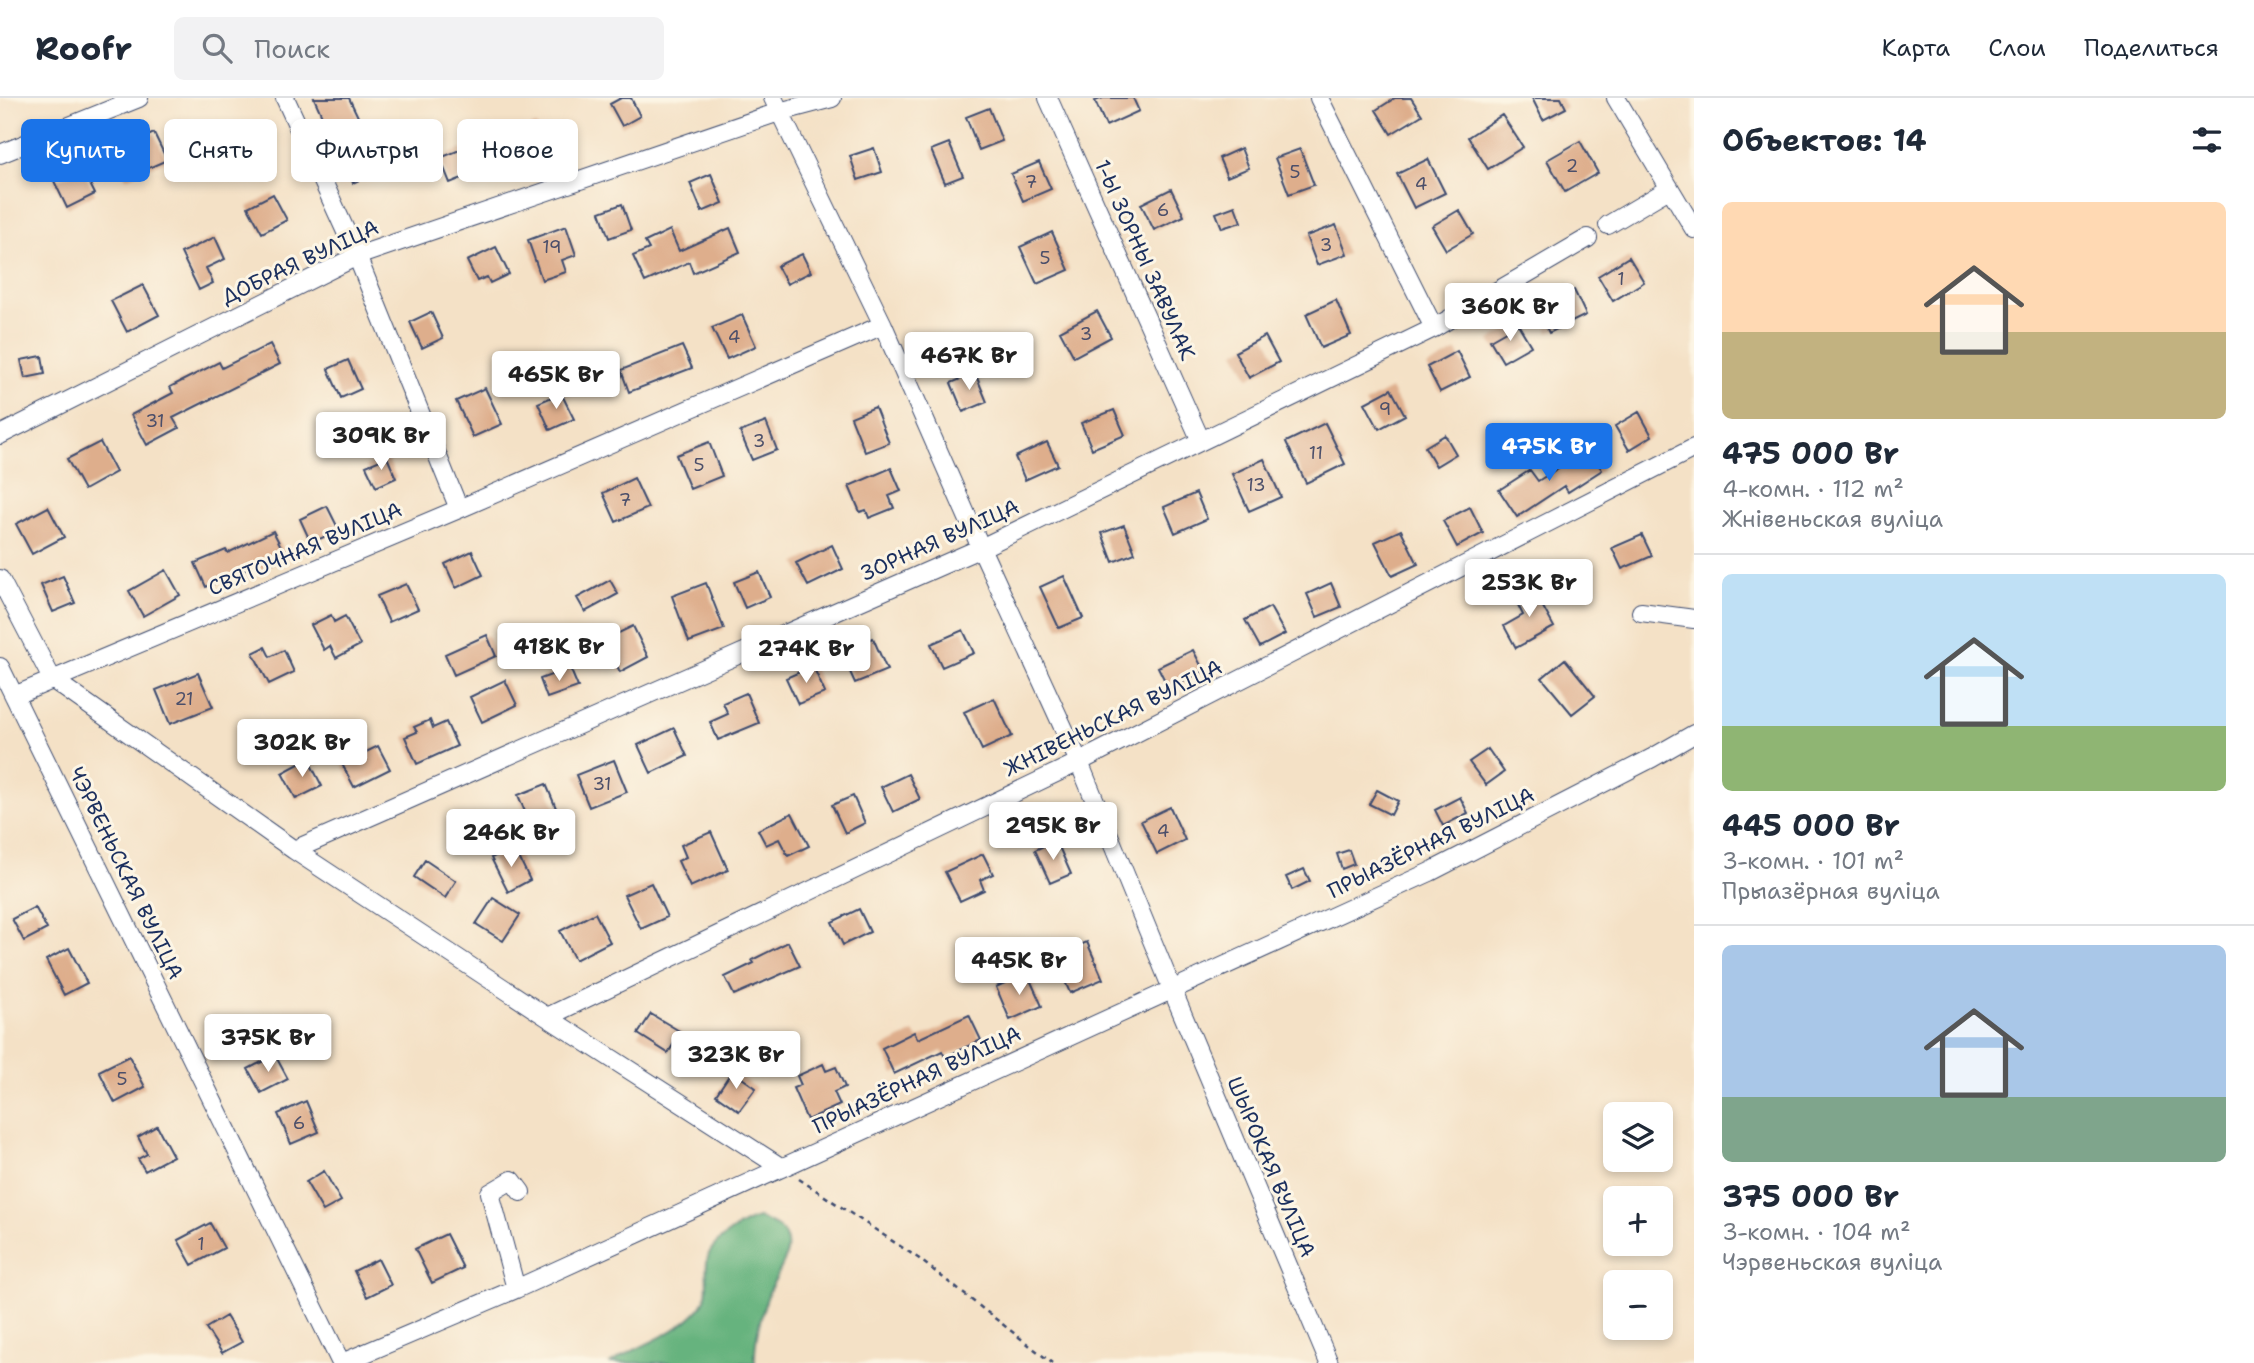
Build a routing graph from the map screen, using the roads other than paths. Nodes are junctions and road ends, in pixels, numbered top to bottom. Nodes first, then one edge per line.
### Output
1 (139, 98) edge
2 (285, 98) edge
3 (832, 98) edge
4 (1048, 98) edge
5 (1319, 98) edge
6 (1616, 98) edge
7 (776, 105) edge
8 (0, 154) edge
9 (1670, 189) junction
10 (1608, 225) dead end
11 (1694, 229) edge
12 (1588, 238) dead end
13 (357, 256) junction
14 (883, 325) junction
15 (1434, 328) junction
16 (0, 435) edge
17 (1200, 441) junction
18 (1694, 448) edge
19 (459, 509) junction
20 (981, 548) junction
21 (0, 579) edge
22 (1641, 612) dead end
23 (1694, 619) edge
24 (0, 667) edge
25 (52, 679) junction
26 (14, 696) junction
27 (1694, 734) edge
28 (1079, 762) junction
29 (294, 850) junction
30 (1172, 989) junction
31 (547, 1017) junction
32 (782, 1168) junction
33 (521, 1192) dead end
34 (516, 1289) junction
35 (342, 1363) edge
36 (1329, 1363) edge

1 - 8 street
2 - 13 street
3 - 7 street, ДОБРАЯ ВУЛІЦА
4 - 17 street, 1-Ы ЗОРНЫ ЗАВУЛАК
5 - 15 street
6 - 9 street
7 - 13 street, ДОБРАЯ ВУЛІЦА
7 - 14 street, ШЫРОКАЯ ВУЛІЦА
9 - 10 street
9 - 11 street
12 - 15 street, ЗОРНАЯ ВУЛІЦА
13 - 16 street, ДОБРАЯ ВУЛІЦА
13 - 19 street
14 - 19 street, СВЯТОЧНАЯ ВУЛІЦА
14 - 20 street, ШЫРОКАЯ ВУЛІЦА
15 - 17 street, ЗОРНАЯ ВУЛІЦА
17 - 20 street, ЗОРНАЯ ВУЛІЦА
18 - 28 street, ЖНІВЕНЬСКАЯ ВУЛІЦА
19 - 25 street, СВЯТОЧНАЯ ВУЛІЦА
20 - 28 street, ШЫРОКАЯ ВУЛІЦА
20 - 29 street, ЗОРНАЯ ВУЛІЦА
21 - 25 street
22 - 23 street
24 - 26 street, ЧЭРВЕНЬСКАЯ ВУЛІЦА
25 - 26 street, СВЯТОЧНАЯ ВУЛІЦА
25 - 29 street
26 - 35 street, ЧЭРВЕНЬСКАЯ ВУЛІЦА
27 - 30 street, ПРЫАЗЁРНАЯ ВУЛІЦА
28 - 30 street, ШЫРОКАЯ ВУЛІЦА
28 - 31 street, ЖНІВЕНЬСКАЯ ВУЛІЦА
29 - 31 street
30 - 32 street, ПРЫАЗЁРНАЯ ВУЛІЦА
30 - 36 street, ШЫРОКАЯ ВУЛІЦА
31 - 32 street
32 - 34 street, ПРЫАЗЁРНАЯ ВУЛІЦА
33 - 34 street
34 - 35 street, ПРЫАЗЁРНАЯ ВУЛІЦА

